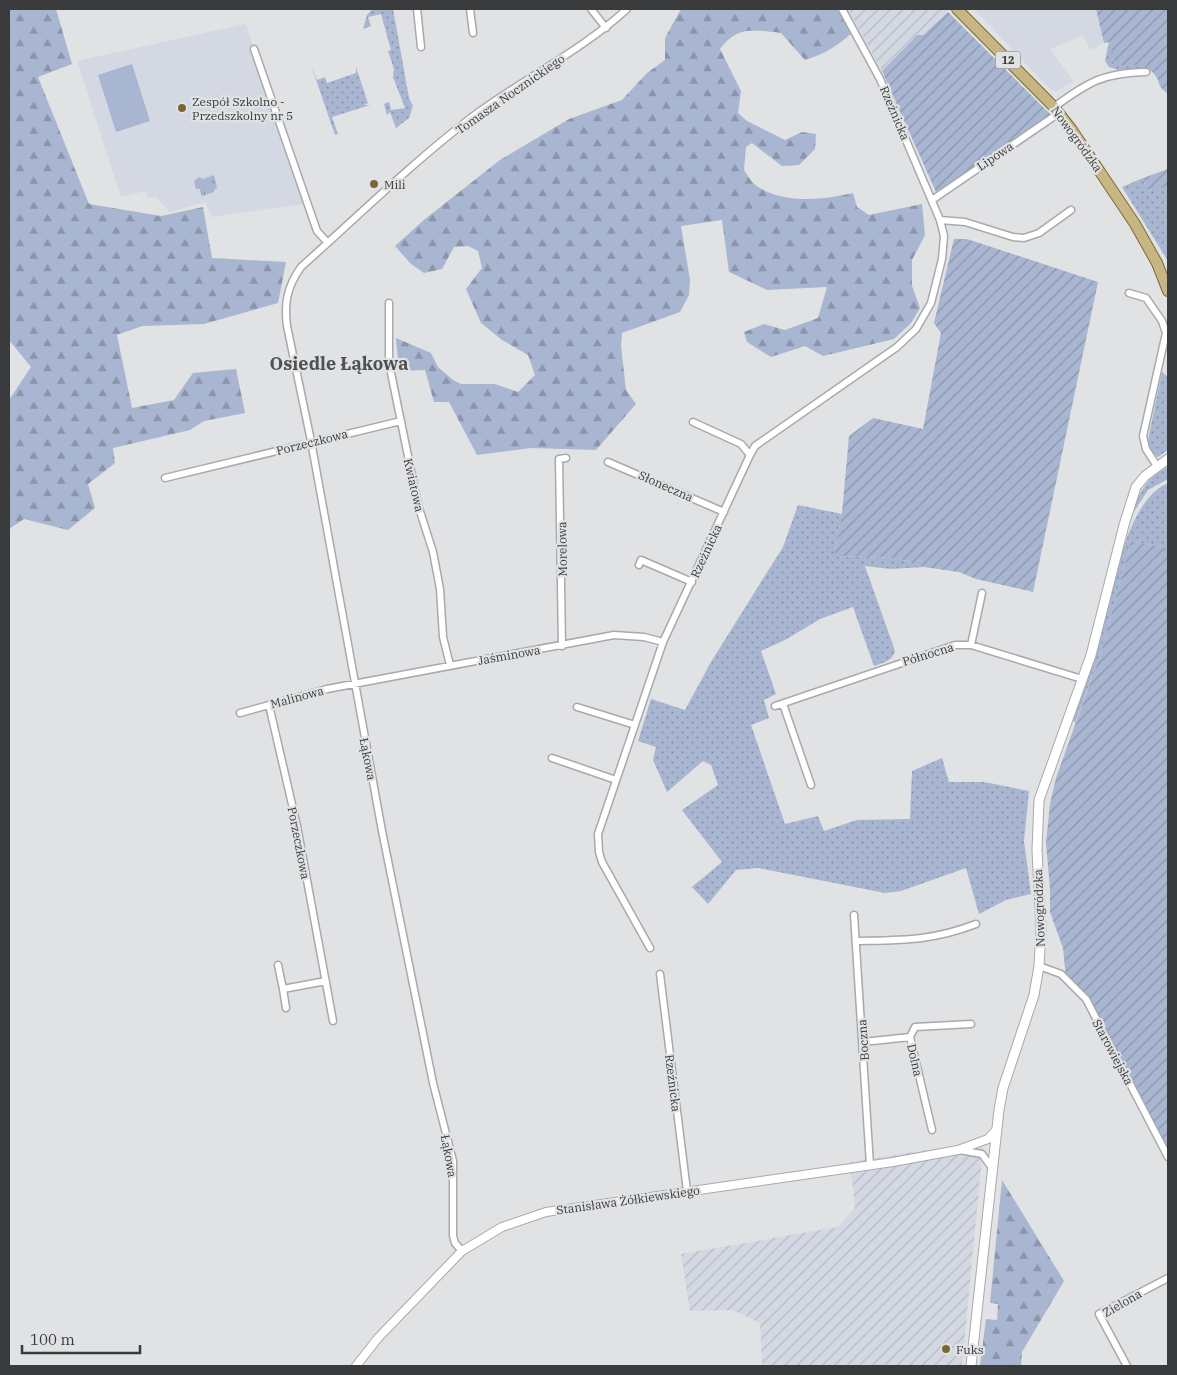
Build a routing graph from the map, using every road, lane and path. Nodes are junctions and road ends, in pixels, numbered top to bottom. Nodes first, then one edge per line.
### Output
1 (417, 9) edge
2 (470, 9) edge
3 (591, 9) edge
4 (627, 9) edge
5 (842, 9) edge
6 (957, 9) edge
7 (606, 28) junction
8 (473, 33) dead end
9 (421, 47) dead end
10 (254, 49) dead end
11 (1146, 72) dead end
12 (1056, 110) junction
13 (932, 200) junction
14 (1071, 210) dead end
15 (940, 220) junction
16 (328, 243) junction
17 (301, 268) joint
18 (1168, 291) edge
19 (1129, 292) dead end
20 (389, 302) dead end
21 (401, 421) junction
22 (693, 422) dead end
23 (310, 441) junction
24 (750, 454) junction
25 (566, 458) dead end
26 (1168, 459) edge
27 (608, 462) dead end
28 (1157, 466) junction
29 (166, 478) dead end
30 (724, 512) junction
31 (639, 565) dead end
32 (692, 582) junction
33 (982, 593) dead end
34 (663, 642) junction
35 (971, 645) junction
36 (562, 646) junction
37 (450, 666) junction
38 (1082, 679) junction
39 (354, 683) junction
40 (783, 704) junction
41 (269, 705) junction
42 (775, 706) dead end
43 (577, 707) dead end
44 (240, 713) dead end
45 (635, 725) junction
46 (552, 758) dead end
47 (616, 780) junction
48 (811, 786) dead end
49 (854, 915) dead end
50 (976, 924) dead end
51 (856, 941) junction
52 (650, 948) dead end
53 (278, 965) dead end
54 (1039, 966) junction
55 (660, 974) dead end
56 (326, 981) junction
57 (283, 989) junction
58 (286, 1008) dead end
59 (333, 1021) dead end
60 (972, 1024) dead end
61 (910, 1037) junction
62 (863, 1042) junction
63 (932, 1130) dead end
64 (996, 1130) junction
65 (958, 1150) junction
66 (1168, 1158) edge
67 (870, 1165) junction
68 (992, 1168) junction
69 (687, 1191) junction
70 (462, 1251) junction
71 (1168, 1278) edge
72 (356, 1366) edge
73 (971, 1366) edge
74 (1127, 1366) edge

1 - 9 street
2 - 8 street
3 - 7 street
4 - 7 street, Tomasza Nocznickiego
5 - 13 street, Rzeźnicka
6 - 12 main road, Nowogródzka / 12
7 - 16 street, Tomasza Nocznickiego
10 - 16 street
11 - 12 street, Lipowa
12 - 13 street, Lipowa
12 - 18 main road, Nowogródzka / 12
13 - 15 street, Rzeźnicka
14 - 15 street
15 - 24 street, Rzeźnicka
16 - 17 street, Tomasza Nocznickiego
17 - 23 street, Łąkowa
19 - 28 street
20 - 21 street, Kwiatowa
21 - 23 street, Porzeczkowa
21 - 37 street, Kwiatowa
22 - 24 street
23 - 29 street, Porzeczkowa
23 - 39 street, Łąkowa
24 - 30 street, Rzeźnicka
25 - 36 street, Morelowa
26 - 28 main road, Nowogródzka
27 - 30 street, Słoneczna
28 - 38 main road, Nowogródzka
30 - 32 street, Rzeźnicka
31 - 32 street
32 - 34 street, Rzeźnicka
33 - 35 street
34 - 36 street, Jaśminowa
34 - 45 street, Rzeźnicka
35 - 38 street, Północna
35 - 40 street, Północna
36 - 37 street, Jaśminowa
37 - 39 street, Jaśminowa
38 - 54 main road, Nowogródzka
39 - 41 street, Malinowa
39 - 70 street, Łąkowa
40 - 42 street, Północna
40 - 48 street
41 - 44 street, Malinowa
41 - 56 street, Porzeczkowa
43 - 45 street
45 - 47 street, Rzeźnicka
46 - 47 street
47 - 52 street, Rzeźnicka
49 - 51 street, Boczna
50 - 51 street
51 - 62 street, Boczna
53 - 57 street
54 - 64 main road, Nowogródzka
54 - 66 street, Starowiejska
55 - 69 street, Rzeźnicka
56 - 57 street
56 - 59 street, Porzeczkowa
57 - 58 street
60 - 61 street
61 - 62 street, Dolna
61 - 63 street, Dolna
62 - 67 street, Boczna
64 - 65 street, Stanisława Żółkiewskiego
64 - 68 main road, Nowogródzka
65 - 67 street, Stanisława Żółkiewskiego
65 - 68 street, Stanisława Żółkiewskiego
67 - 69 street, Stanisława Żółkiewskiego
68 - 73 main road, Nowogródzka
69 - 70 street, Stanisława Żółkiewskiego
70 - 72 street, Stanisława Żółkiewskiego
71 - 74 street, Zielona

